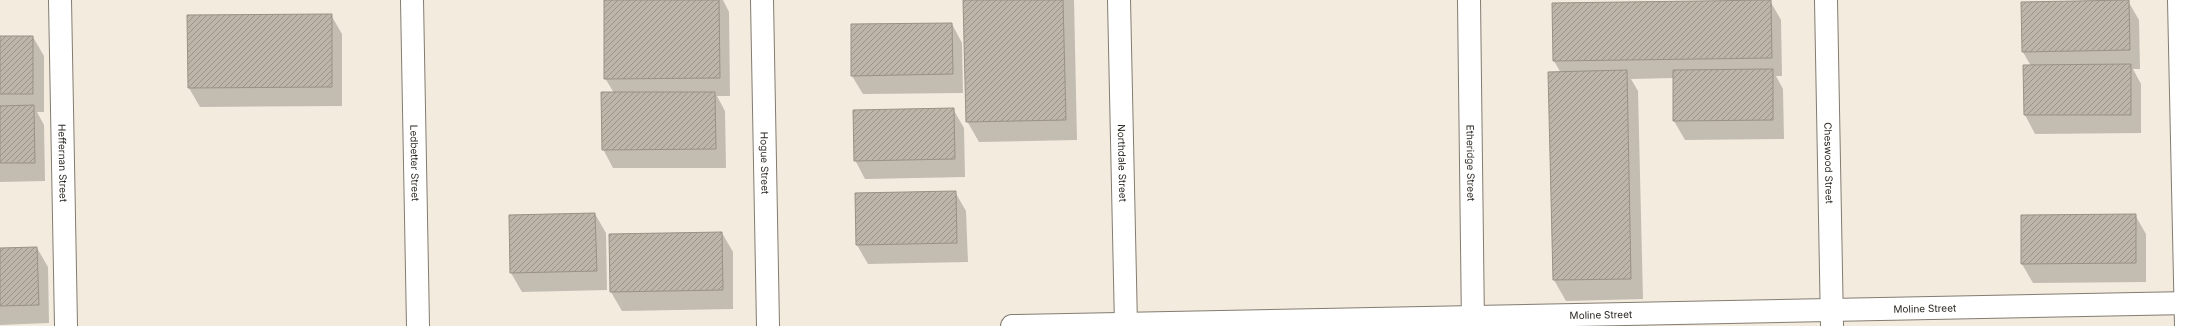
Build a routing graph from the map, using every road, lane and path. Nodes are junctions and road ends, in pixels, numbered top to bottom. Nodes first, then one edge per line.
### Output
1 (60, 0) edge
2 (412, 0) edge
3 (762, 0) edge
4 (1119, 0) edge
5 (1469, 0) edge
6 (1826, 0) edge
7 (2179, 0) edge
8 (2187, 303) edge
9 (1831, 318) edge
10 (1473, 322) edge
11 (1126, 325) edge
12 (66, 326) edge
13 (418, 326) edge
14 (768, 326) edge
15 (1012, 326) edge
16 (2186, 326) edge

1 - 12 street, Heffernan Street
2 - 13 street, Ledbetter Street
3 - 14 street, Hogue Street
4 - 11 street, Northdale Street
5 - 10 street, Etheridge Street
6 - 9 street, Cheswood Street
7 - 8 street
8 - 9 street, Moline Street
8 - 16 street
9 - 10 street, Moline Street
10 - 11 street, Moline Street
11 - 15 street, Moline Street

